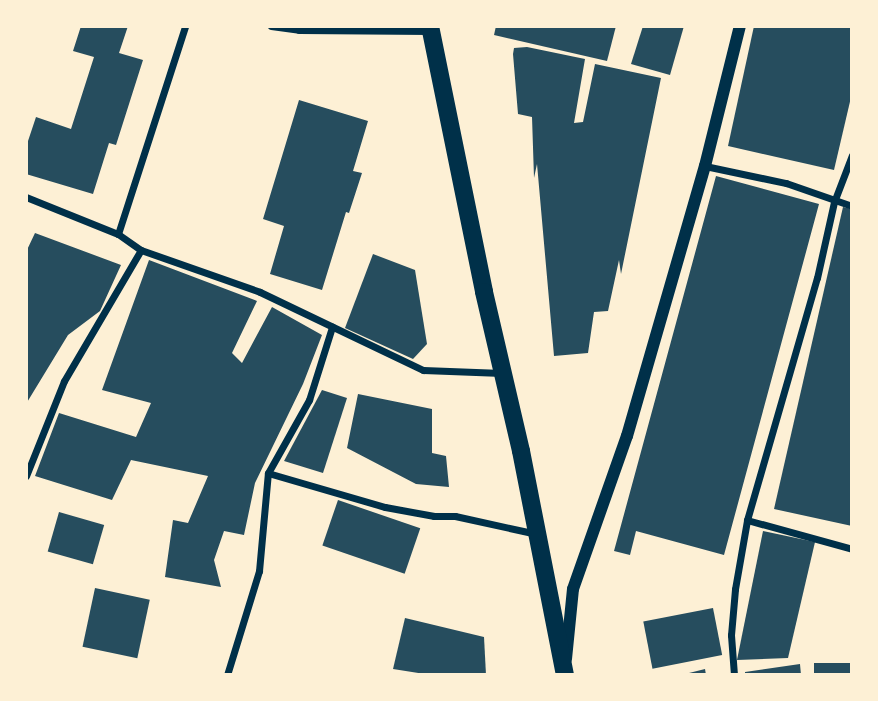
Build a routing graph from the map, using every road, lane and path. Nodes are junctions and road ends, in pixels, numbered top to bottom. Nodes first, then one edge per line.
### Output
1 (186, 26) edge
2 (271, 26) edge
3 (740, 26) edge
4 (431, 29) edge
5 (852, 155) edge
6 (705, 166) junction
7 (26, 197) edge
8 (834, 202) junction
9 (852, 206) edge
10 (118, 234) junction
11 (141, 250) junction
12 (332, 327) junction
13 (503, 373) junction
14 (268, 473) junction
15 (26, 475) edge
16 (747, 520) junction
17 (537, 534) junction
18 (852, 549) edge
19 (227, 675) edge
20 (565, 675) edge
21 (734, 675) edge

1 - 10 street
2 - 4 street
3 - 6 street
4 - 13 main road
5 - 8 street
6 - 8 street
6 - 20 street
7 - 10 street
8 - 9 street
8 - 16 street
10 - 11 street
11 - 12 street
11 - 15 street
12 - 13 street
12 - 14 street
13 - 17 main road
14 - 17 street
14 - 19 street
16 - 18 street
16 - 21 street
17 - 20 main road

